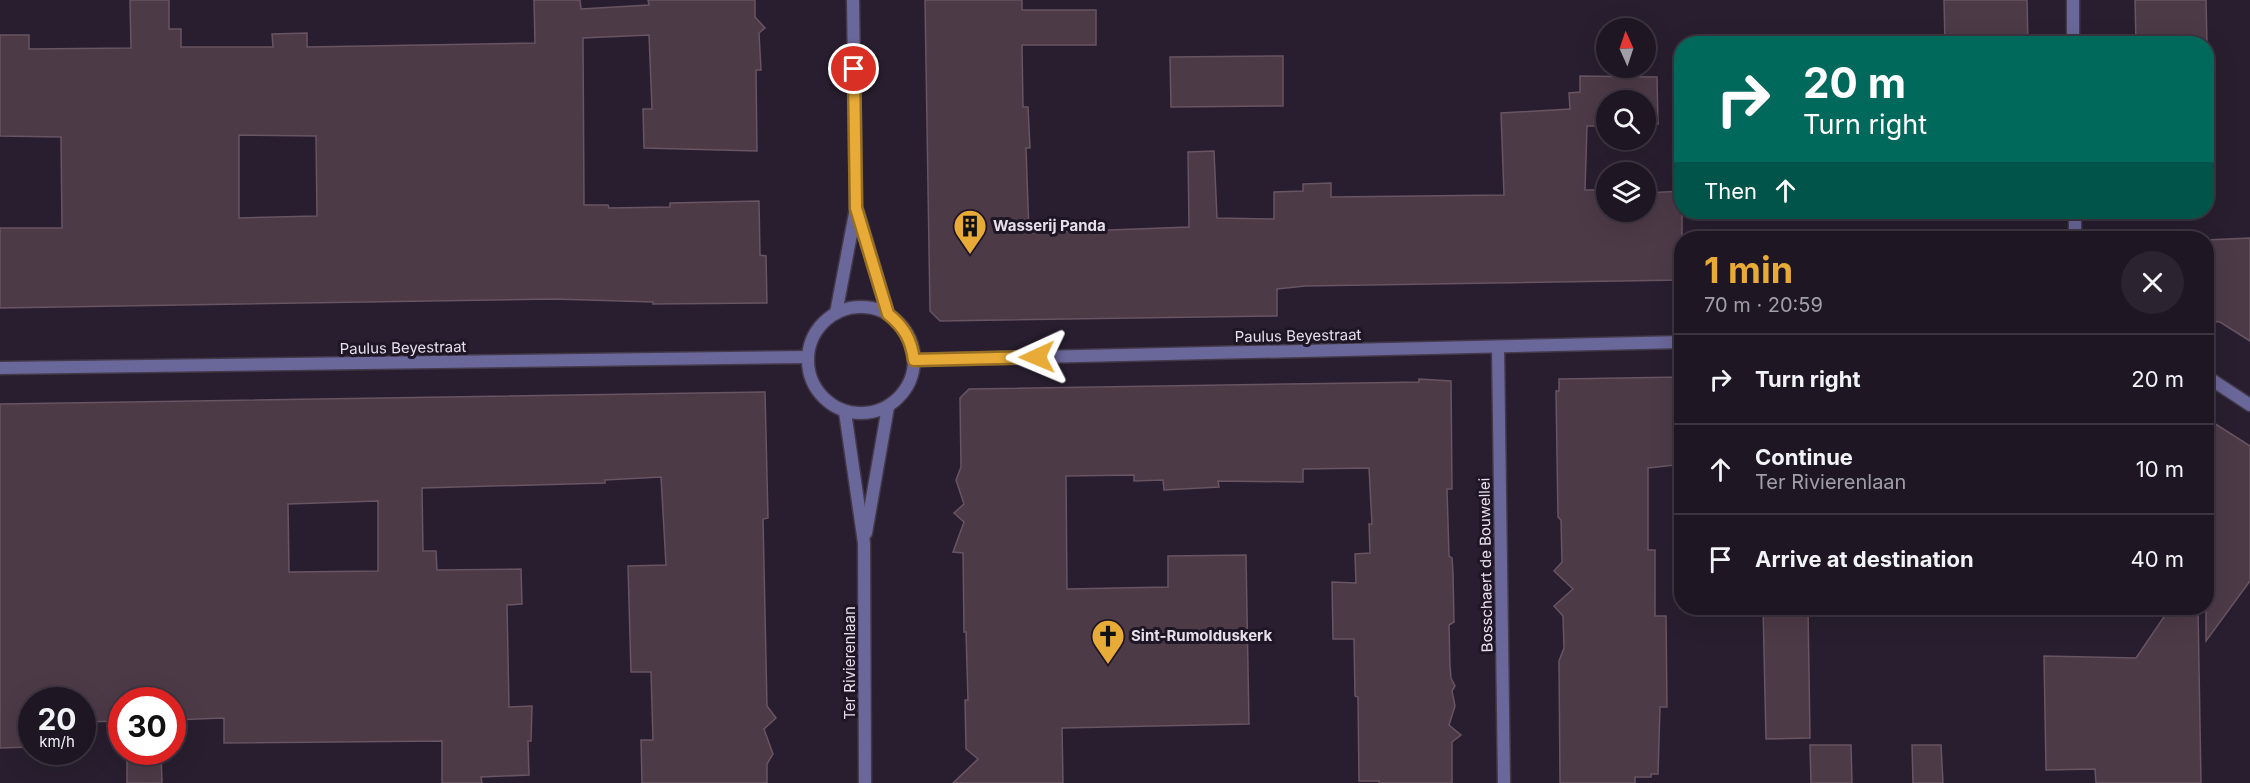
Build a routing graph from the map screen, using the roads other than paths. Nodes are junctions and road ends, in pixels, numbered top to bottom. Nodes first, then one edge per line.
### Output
1 (853, 0) edge
2 (2073, 0) edge
3 (2073, 36) edge
4 (856, 208) junction
5 (836, 313) junction
6 (888, 314) junction
7 (1674, 342) edge
8 (1498, 347) junction
9 (807, 357) junction
10 (914, 360) junction
11 (0, 368) edge
12 (2214, 381) edge
13 (2250, 405) edge
14 (888, 407) junction
15 (845, 412) junction
16 (864, 543) junction
17 (865, 783) edge
18 (1504, 783) edge

1 - 4 street
2 - 3 street
4 - 5 street
4 - 6 street
5 - 6 street
5 - 9 street
6 - 10 street
7 - 8 street, Paulus Beyestraat
8 - 10 street, Paulus Beyestraat
8 - 18 street, Bosschaert de Bouwellei
9 - 11 street, Paulus Beyestraat
9 - 15 street
10 - 14 street
12 - 13 street
14 - 15 street
14 - 16 street, Ter Rivierenlaan
15 - 16 street, Ter Rivierenlaan
16 - 17 street, Ter Rivierenlaan

